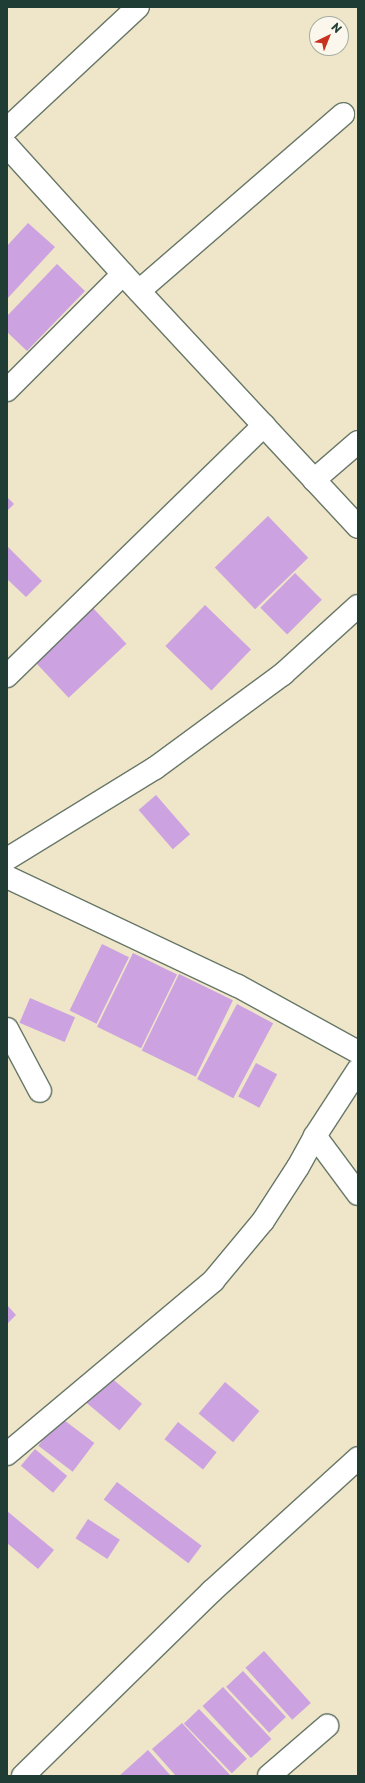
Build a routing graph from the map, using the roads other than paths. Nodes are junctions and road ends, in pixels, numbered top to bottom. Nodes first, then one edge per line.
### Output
1 (138, 7) edge
2 (343, 114) dead end
3 (7, 129) edge
4 (7, 146) edge
5 (123, 274) junction
6 (139, 292) junction
7 (7, 390) edge
8 (264, 424) junction
9 (358, 442) edge
10 (314, 480) junction
11 (358, 527) edge
12 (358, 606) edge
13 (7, 676) edge
14 (7, 859) edge
15 (7, 877) edge
16 (7, 1029) edge
17 (358, 1052) edge
18 (357, 1074) edge
19 (40, 1091) dead end
20 (315, 1136) junction
21 (358, 1194) edge
22 (7, 1454) edge
23 (358, 1458) edge
24 (327, 1726) dead end
25 (23, 1776) edge
26 (269, 1776) edge

1 - 3 street
2 - 6 street
4 - 5 street
5 - 6 street
5 - 7 street
6 - 8 street
8 - 10 street
8 - 13 street
9 - 10 street
10 - 11 street
12 - 14 street
15 - 17 street
16 - 19 street
18 - 20 street
20 - 21 street
20 - 22 street
23 - 25 street
24 - 26 street

